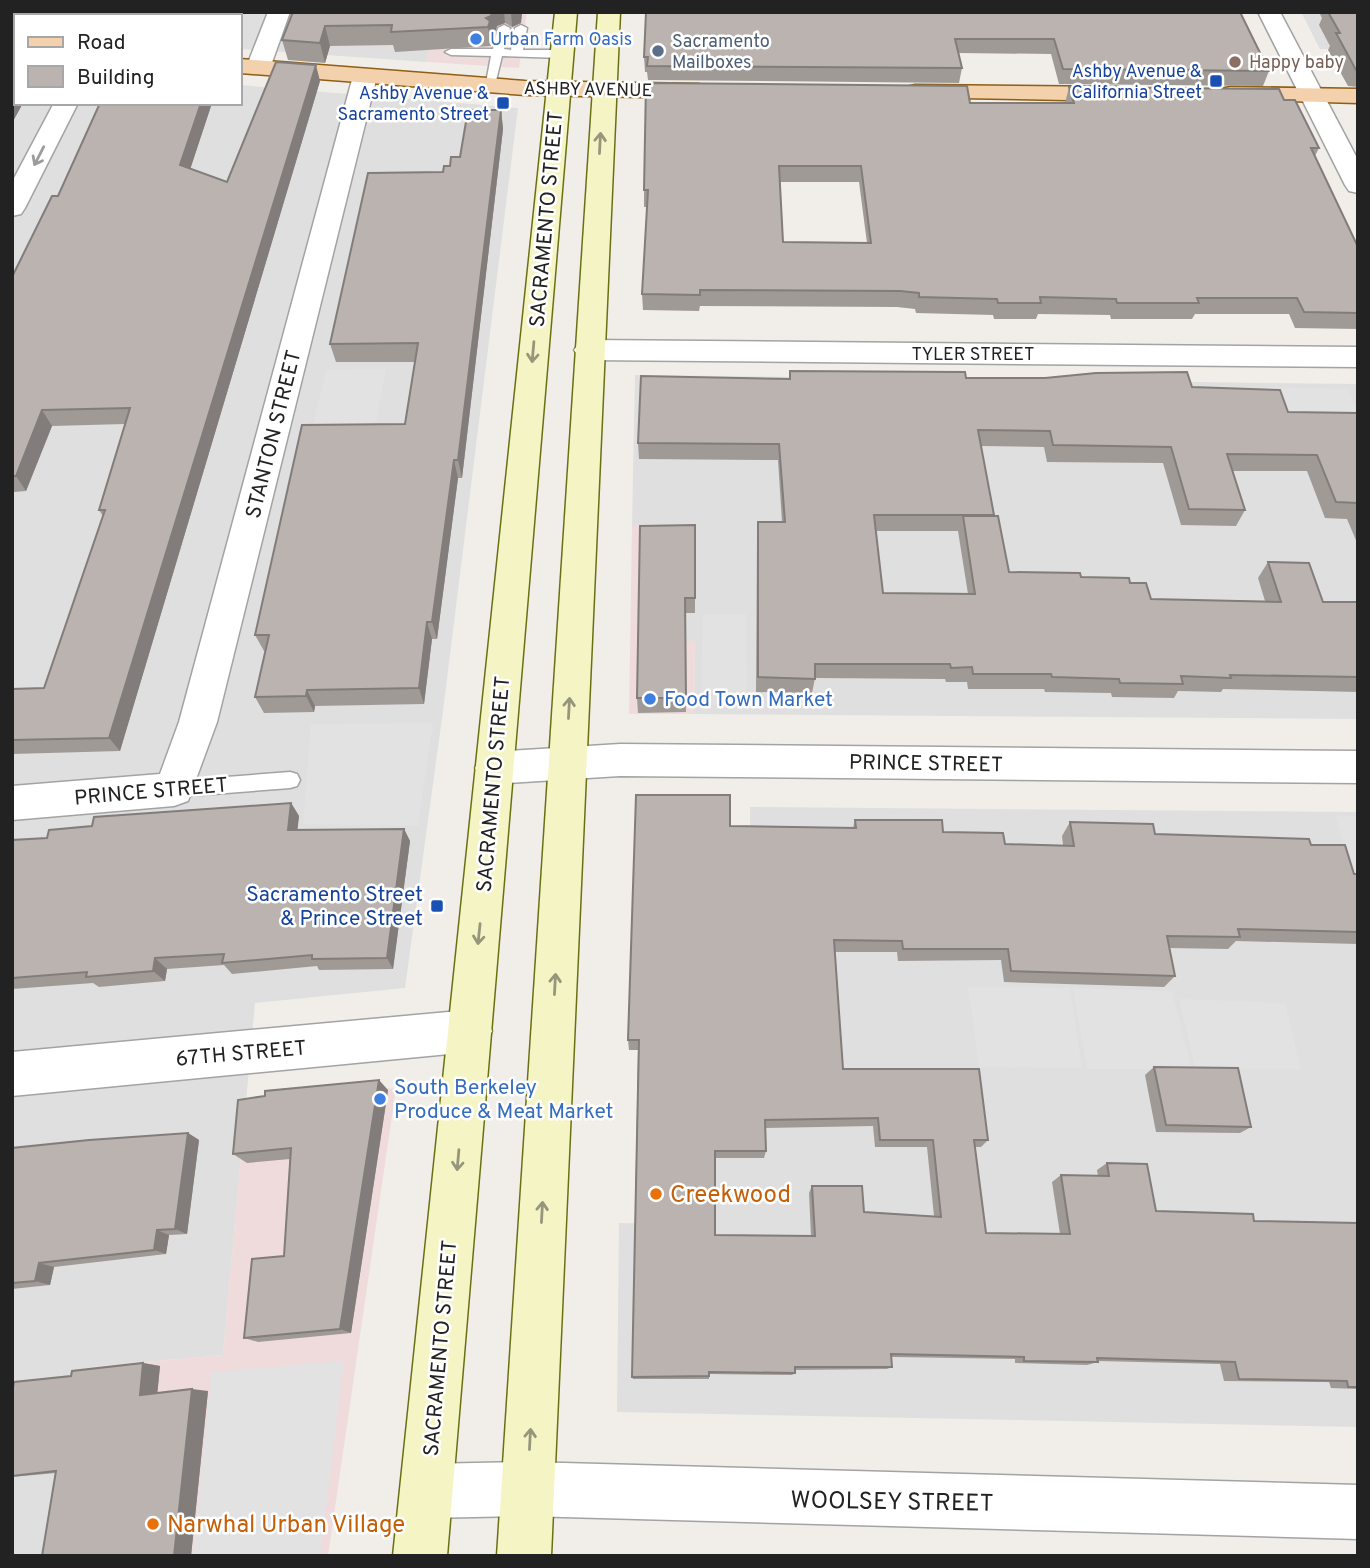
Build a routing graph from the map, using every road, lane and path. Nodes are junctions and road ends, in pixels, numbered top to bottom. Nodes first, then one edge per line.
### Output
1 (279, 12) edge
2 (566, 12) edge
3 (609, 12) edge
4 (1269, 12) edge
5 (504, 28) dead end
6 (521, 29) dead end
7 (516, 54) junction
8 (562, 54) junction
9 (449, 57) dead end
10 (249, 67) edge
11 (494, 68) junction
12 (365, 76) junction
13 (558, 89) junction
14 (604, 90) junction
15 (724, 91) edge
16 (890, 92) edge
17 (1139, 94) edge
18 (1208, 94) edge
19 (1312, 95) junction
20 (1358, 96) edge
21 (65, 105) edge
22 (1358, 185) edge
23 (12, 208) edge
24 (589, 350) junction
25 (1358, 356) edge
26 (566, 763) junction
27 (494, 768) junction
28 (1358, 768) edge
29 (290, 780) dead end
30 (174, 789) junction
31 (12, 803) edge
32 (470, 1031) junction
33 (12, 1074) edge
34 (527, 1489) junction
35 (427, 1491) junction
36 (1358, 1512) edge
37 (421, 1556) edge
38 (524, 1556) edge

1 - 10 street
2 - 8 street, SACRAMENTO STREET
3 - 14 street
4 - 19 street
5 - 11 lane
6 - 7 lane
7 - 8 lane
7 - 11 lane
8 - 13 street, SACRAMENTO STREET
9 - 11 lane
10 - 12 main road, ASHBY AVENUE
11 - 12 main road, ASHBY AVENUE
11 - 13 main road, ASHBY AVENUE
12 - 30 street, STANTON STREET
13 - 14 main road, ASHBY AVENUE
13 -> 27 street, SACRAMENTO STREET
14 - 15 main road, ASHBY AVENUE
24 -> 14 street
16 - 17 main road
18 - 19 main road
19 - 20 main road
19 - 22 street
21 -> 23 street
24 - 25 street, TYLER STREET
26 -> 24 street
26 - 27 street, PRINCE STREET
26 - 28 street, PRINCE STREET
34 -> 26 street
27 -> 32 street, SACRAMENTO STREET
29 - 30 lane, PRINCE STREET
30 - 31 street, PRINCE STREET
32 - 33 street, 67TH STREET
32 -> 35 street, SACRAMENTO STREET
34 - 35 street, WOOLSEY STREET
34 - 36 street, WOOLSEY STREET
34 - 38 street
35 - 37 street, SACRAMENTO STREET

